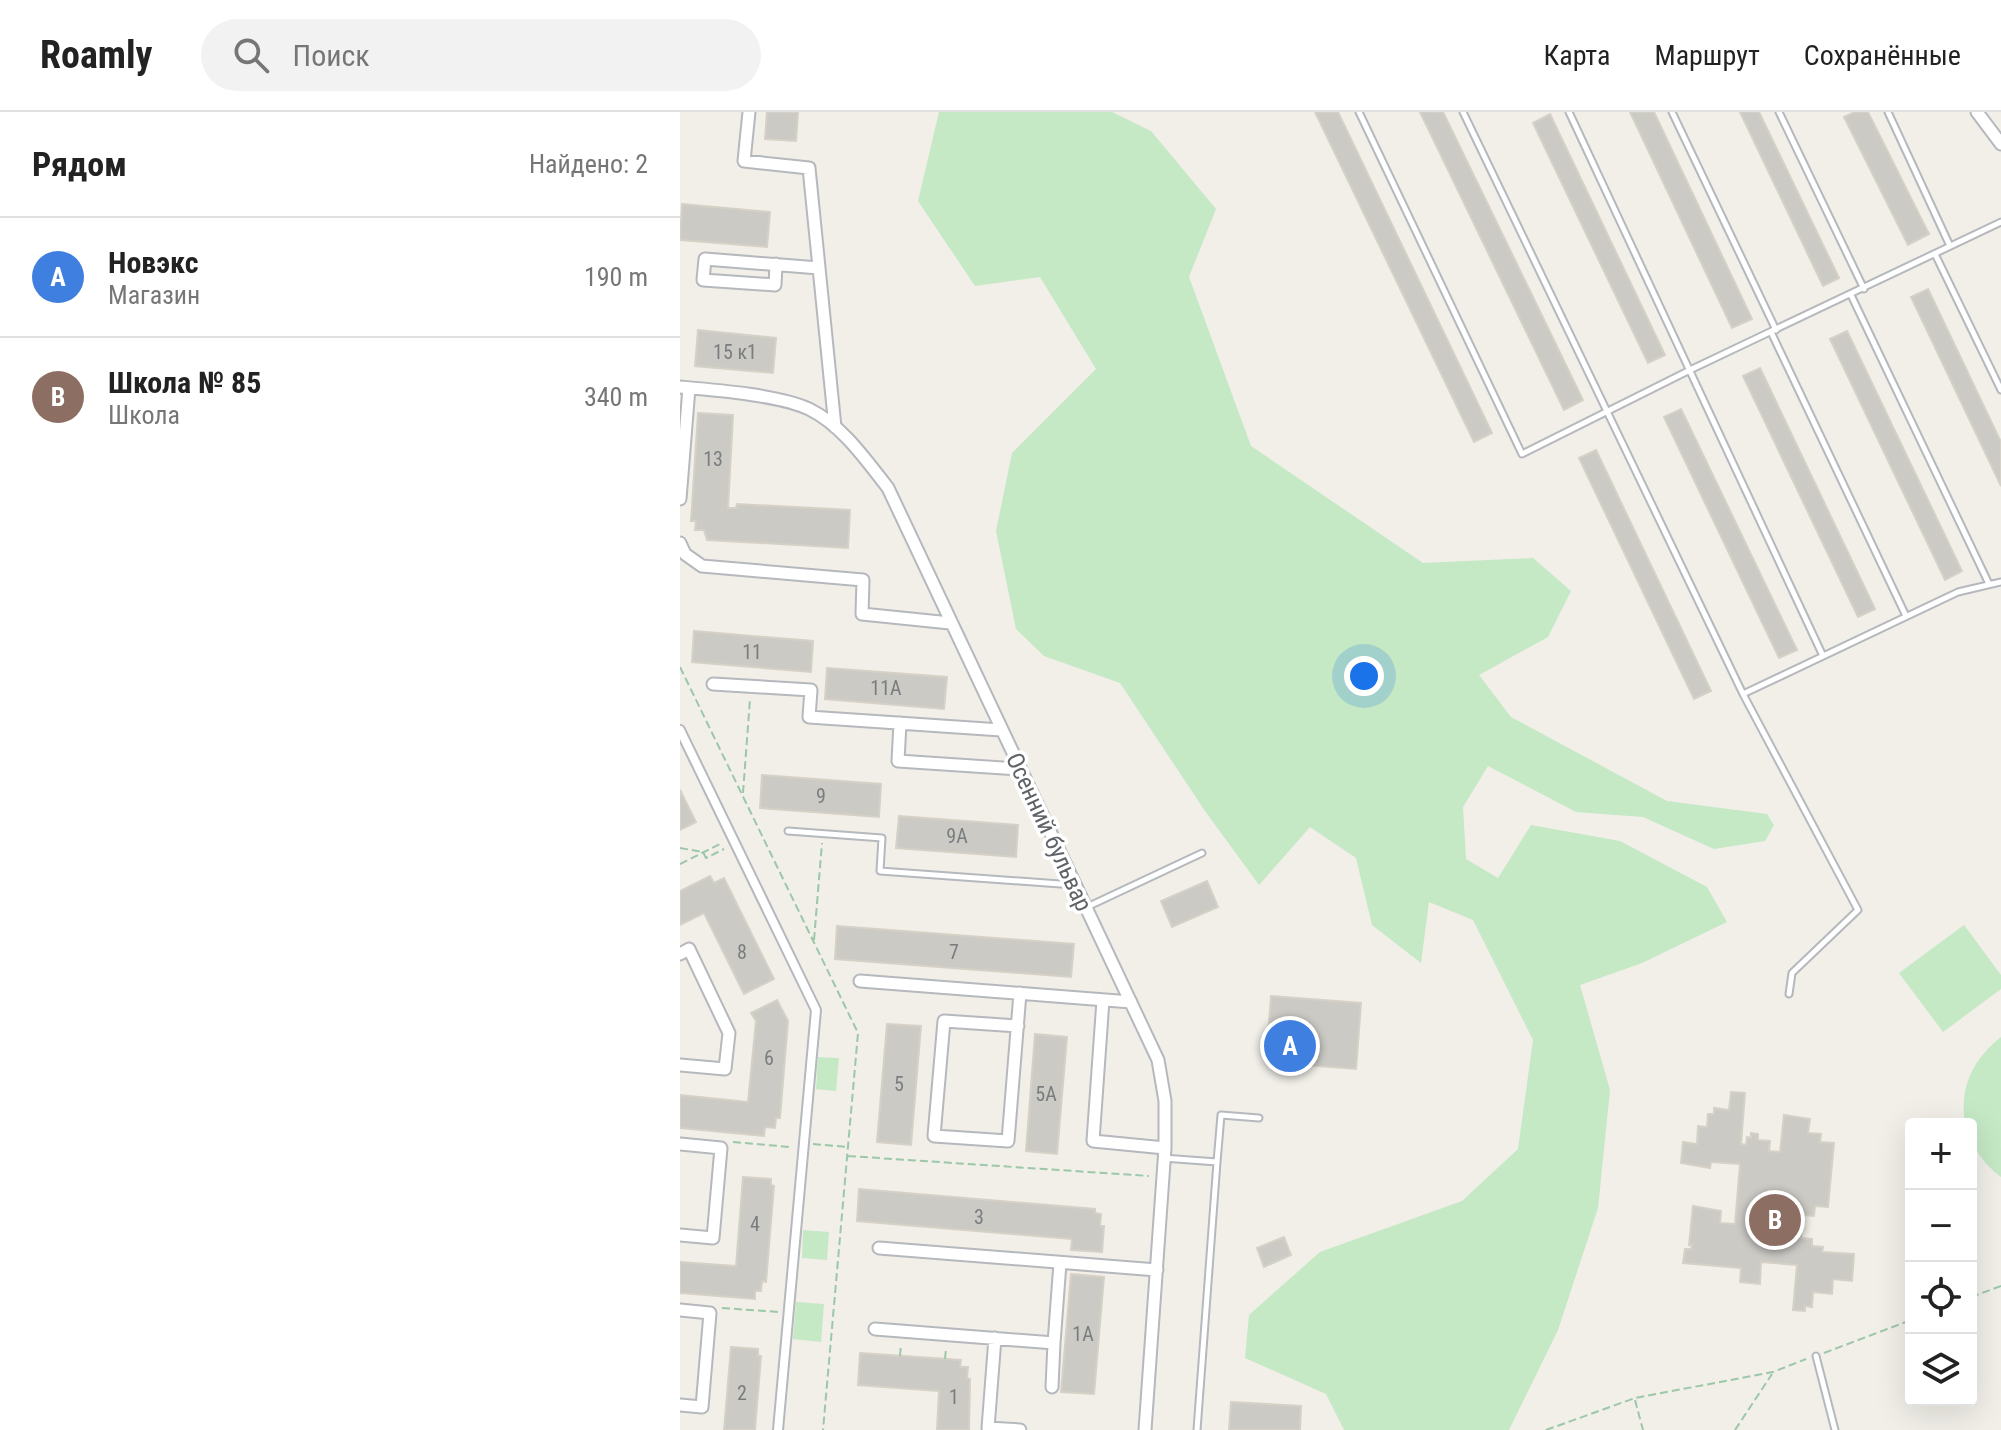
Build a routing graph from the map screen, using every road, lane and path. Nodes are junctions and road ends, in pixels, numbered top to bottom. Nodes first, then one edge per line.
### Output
1 (749, 112) edge
2 (1359, 112) edge
3 (1463, 112) edge
4 (1569, 112) edge
5 (1672, 112) edge
6 (1779, 112) edge
7 (1888, 112) edge
8 (1977, 112) edge
9 (2001, 144) edge
10 (2001, 222) edge
11 (1950, 246) junction
12 (1935, 254) junction
13 (776, 264) junction
14 (819, 268) junction
15 (1864, 289) junction
16 (1851, 295) junction
17 (1774, 331) junction
18 (1692, 369) junction
19 (684, 388) edge
20 (2001, 390) edge
21 (1607, 411) junction
22 (835, 427) junction
23 (680, 499) edge
24 (680, 543) edge
25 (2001, 582) edge
26 (1989, 584) junction
27 (1906, 616) junction
28 (950, 623) junction
29 (1823, 656) junction
30 (680, 667) edge
31 (713, 684) dead end
32 (751, 686) junction
33 (1743, 694) junction
34 (900, 723) junction
35 (680, 730) edge
36 (1001, 730) junction
37 (1019, 769) junction
38 (743, 796) junction
39 (788, 831) dead end
40 (823, 834) junction
41 (734, 840) junction
42 (680, 848) edge
43 (703, 852) junction
44 (1202, 853) dead end
45 (680, 864) edge
46 (1074, 885) junction
47 (1085, 908) junction
48 (814, 943) junction
49 (680, 954) edge
50 (860, 981) dead end
51 (1020, 993) junction
52 (1789, 994) dead end
53 (1103, 1000) junction
54 (1131, 1002) junction
55 (1018, 1026) junction
56 (680, 1065) edge
57 (1259, 1118) dead end
58 (726, 1141) dead end
59 (680, 1144) edge
60 (803, 1146) junction
61 (848, 1147) junction
62 (1164, 1153) junction
63 (847, 1156) junction
64 (1217, 1162) junction
65 (1162, 1177) junction
66 (680, 1235) edge
67 (879, 1248) dead end
68 (1060, 1263) junction
69 (1157, 1270) junction
70 (2001, 1286) edge
71 (1977, 1295) edge
72 (680, 1310) edge
73 (745, 1310) dead end
74 (788, 1313) junction
75 (1905, 1322) edge
76 (875, 1329) dead end
77 (995, 1338) junction
78 (1054, 1343) junction
79 (1816, 1356) junction
80 (1773, 1372) junction
81 (1052, 1387) dead end
82 (1635, 1398) junction
83 (680, 1405) edge
84 (778, 1430) edge
85 (823, 1430) edge
86 (1020, 1430) edge
87 (1145, 1430) edge
88 (1197, 1430) edge
89 (1546, 1430) edge
90 (1643, 1430) edge
91 (1735, 1430) edge
92 (1835, 1430) edge

1 - 14 street
2 - 21 lane
3 - 21 lane
4 - 18 lane
5 - 17 lane
6 - 15 lane
7 - 11 lane
8 - 9 street
10 - 11 lane
11 - 12 lane
12 - 15 lane
12 - 20 lane
13 - 13 street
13 - 14 street
14 - 22 street
15 - 16 lane
16 - 17 lane
16 - 26 lane
17 - 18 lane
17 - 27 lane
18 - 21 lane
18 - 29 lane
19 - 22 street, Осенний бульвар
19 - 23 street
21 - 33 lane
22 - 28 street, Осенний бульвар
24 - 28 street
25 - 26 lane
26 - 27 lane
27 - 29 lane
28 - 36 street, Осенний бульвар
29 - 33 lane
30 - 38 path
31 - 32 street
32 - 34 street
32 - 38 path
33 - 52 lane
34 - 36 street
34 - 37 street
35 - 41 street
36 - 37 street, Осенний бульвар
37 - 46 street, Осенний бульвар
38 - 48 path
39 - 40 lane
40 - 46 lane
40 - 48 path
41 - 43 path
41 - 43 path
41 - 60 street
42 - 43 path
43 - 45 path
44 - 47 lane
46 - 47 street, Осенний бульвар
47 - 54 street, Осенний бульвар
48 - 61 path
49 - 56 street
50 - 51 street
51 - 53 street
51 - 55 street
53 - 54 street
53 - 62 street
54 - 62 street, Осенний бульвар
55 - 55 street
57 - 64 lane
58 - 60 path
59 - 66 street
60 - 61 path
60 - 74 street
61 - 63 path
62 - 64 lane
62 - 65 street, Осенний бульвар
63 - 65 path
63 - 85 path
64 - 88 lane
65 - 69 street, Осенний бульвар
67 - 68 street
68 - 69 street
68 - 78 street
69 - 87 street, Осенний бульвар
70 - 71 path
72 - 83 street
73 - 74 path
74 - 84 street
75 - 79 path
76 - 77 street
77 - 78 street
77 - 86 street
78 - 81 street
79 - 80 path
79 - 92 lane
80 - 82 path
80 - 91 path
82 - 89 path
82 - 90 path

